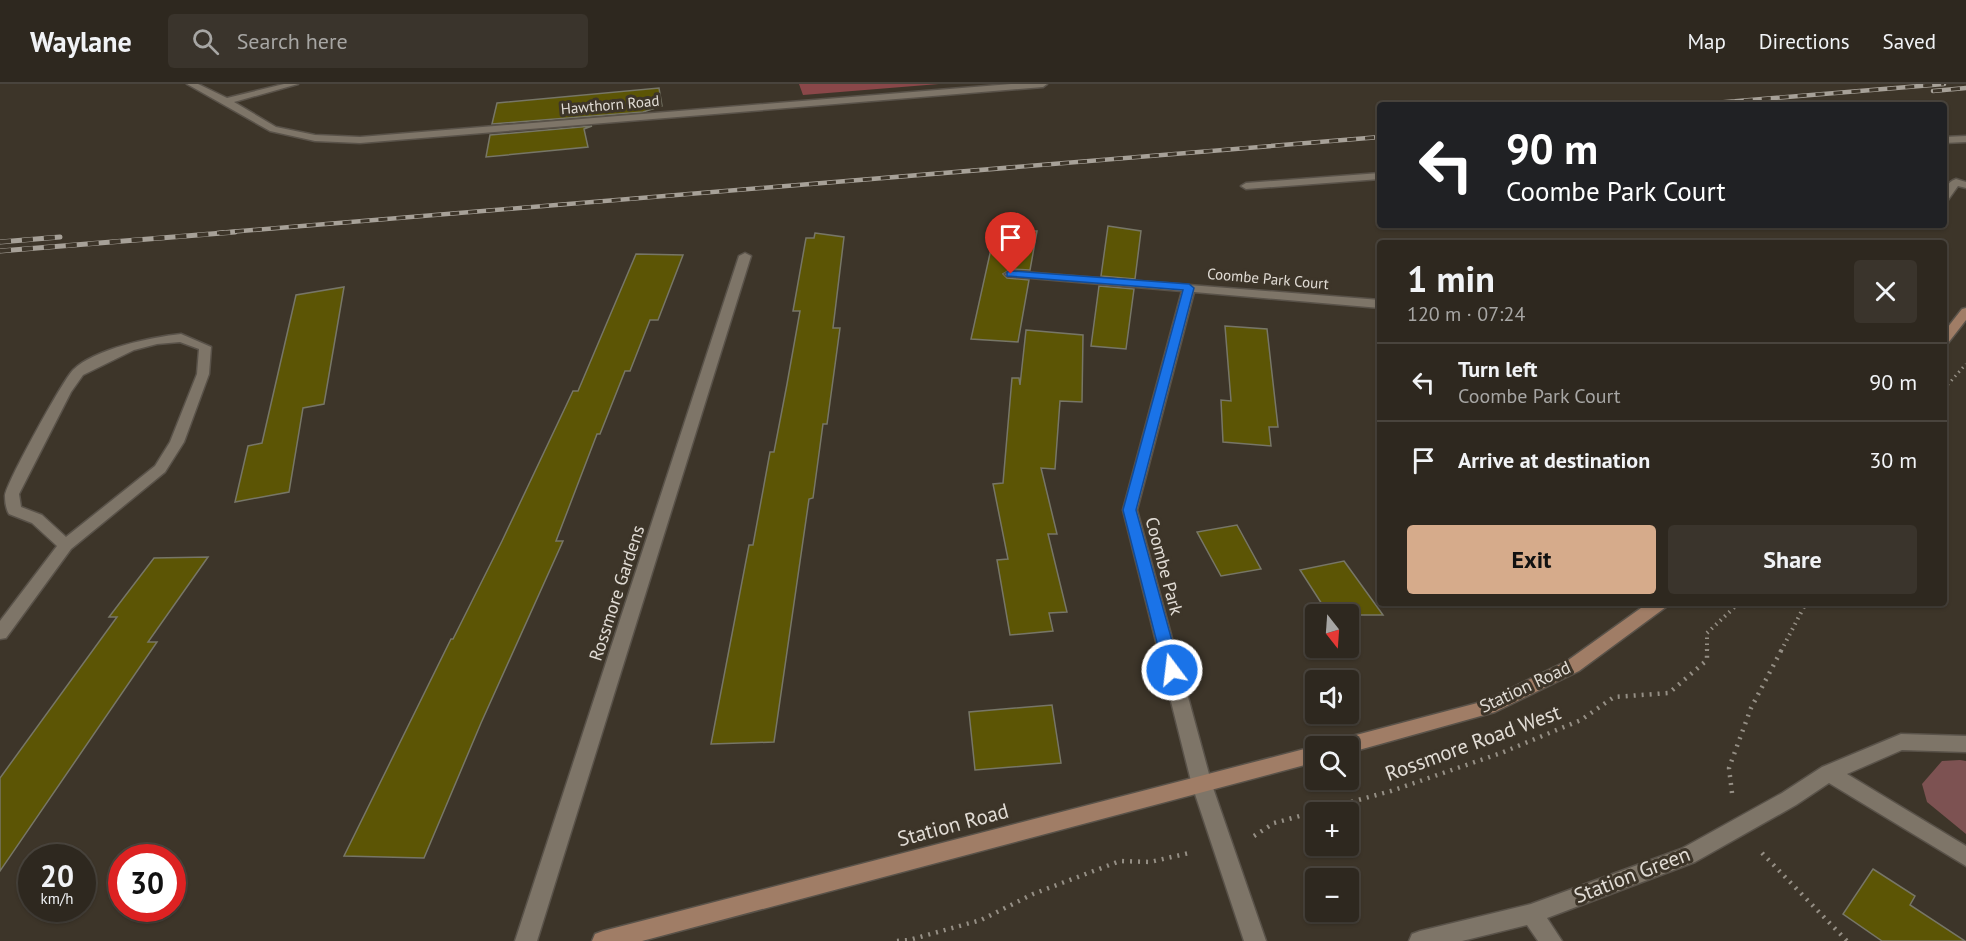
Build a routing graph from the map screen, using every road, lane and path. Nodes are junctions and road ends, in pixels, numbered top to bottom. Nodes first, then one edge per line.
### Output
1 (191, 84) edge
2 (294, 84) edge
3 (1044, 84) edge
4 (226, 101) junction
5 (1966, 139) edge
6 (1947, 140) edge
7 (1377, 176) edge
8 (1966, 185) edge
9 (1246, 186) dead end
10 (1947, 194) edge
11 (745, 256) dead end
12 (1011, 274) dead end
13 (1189, 288) junction
14 (1377, 304) edge
15 (1966, 312) edge
16 (1947, 336) edge
17 (1966, 364) edge
18 (1947, 386) edge
19 (66, 545) junction
20 (1656, 606) edge
21 (1736, 606) edge
22 (1804, 606) edge
23 (0, 633) edge
24 (1359, 742) edge
25 (1966, 744) edge
26 (1305, 757) edge
27 (1829, 773) junction
28 (1202, 784) junction
29 (1737, 828) junction
30 (1223, 846) junction
31 (1966, 857) edge
32 (1531, 914) junction
33 (526, 941) edge
34 (603, 941) edge
35 (897, 941) edge
36 (1255, 941) edge
37 (1420, 941) edge
38 (1551, 941) edge
39 (1847, 941) edge

1 - 4 street, Hawthorn Road
2 - 4 street
3 - 4 street, Hawthorn Road
5 - 6 street
7 - 9 street
8 - 10 street
11 - 33 street, Rossmore Gardens
12 - 13 street, Coombe Park Court
13 - 14 street, Coombe Park Court
13 - 28 street, Coombe Park
15 - 16 main road
17 - 18 path
19 - 19 street
19 - 23 street
20 - 24 main road, Station Road
21 - 30 path, Rossmore Road West
22 - 29 path
25 - 27 street, Station Green
26 - 28 main road, Station Road
27 - 29 street, Station Green
27 - 31 street
28 - 30 street, Coombe Park
28 - 34 main road, Station Road
29 - 32 street, Station Green
29 - 39 path
30 - 35 path, Rossmore Road West
30 - 36 street, Coombe Park
32 - 37 street, Station Green
32 - 38 street

